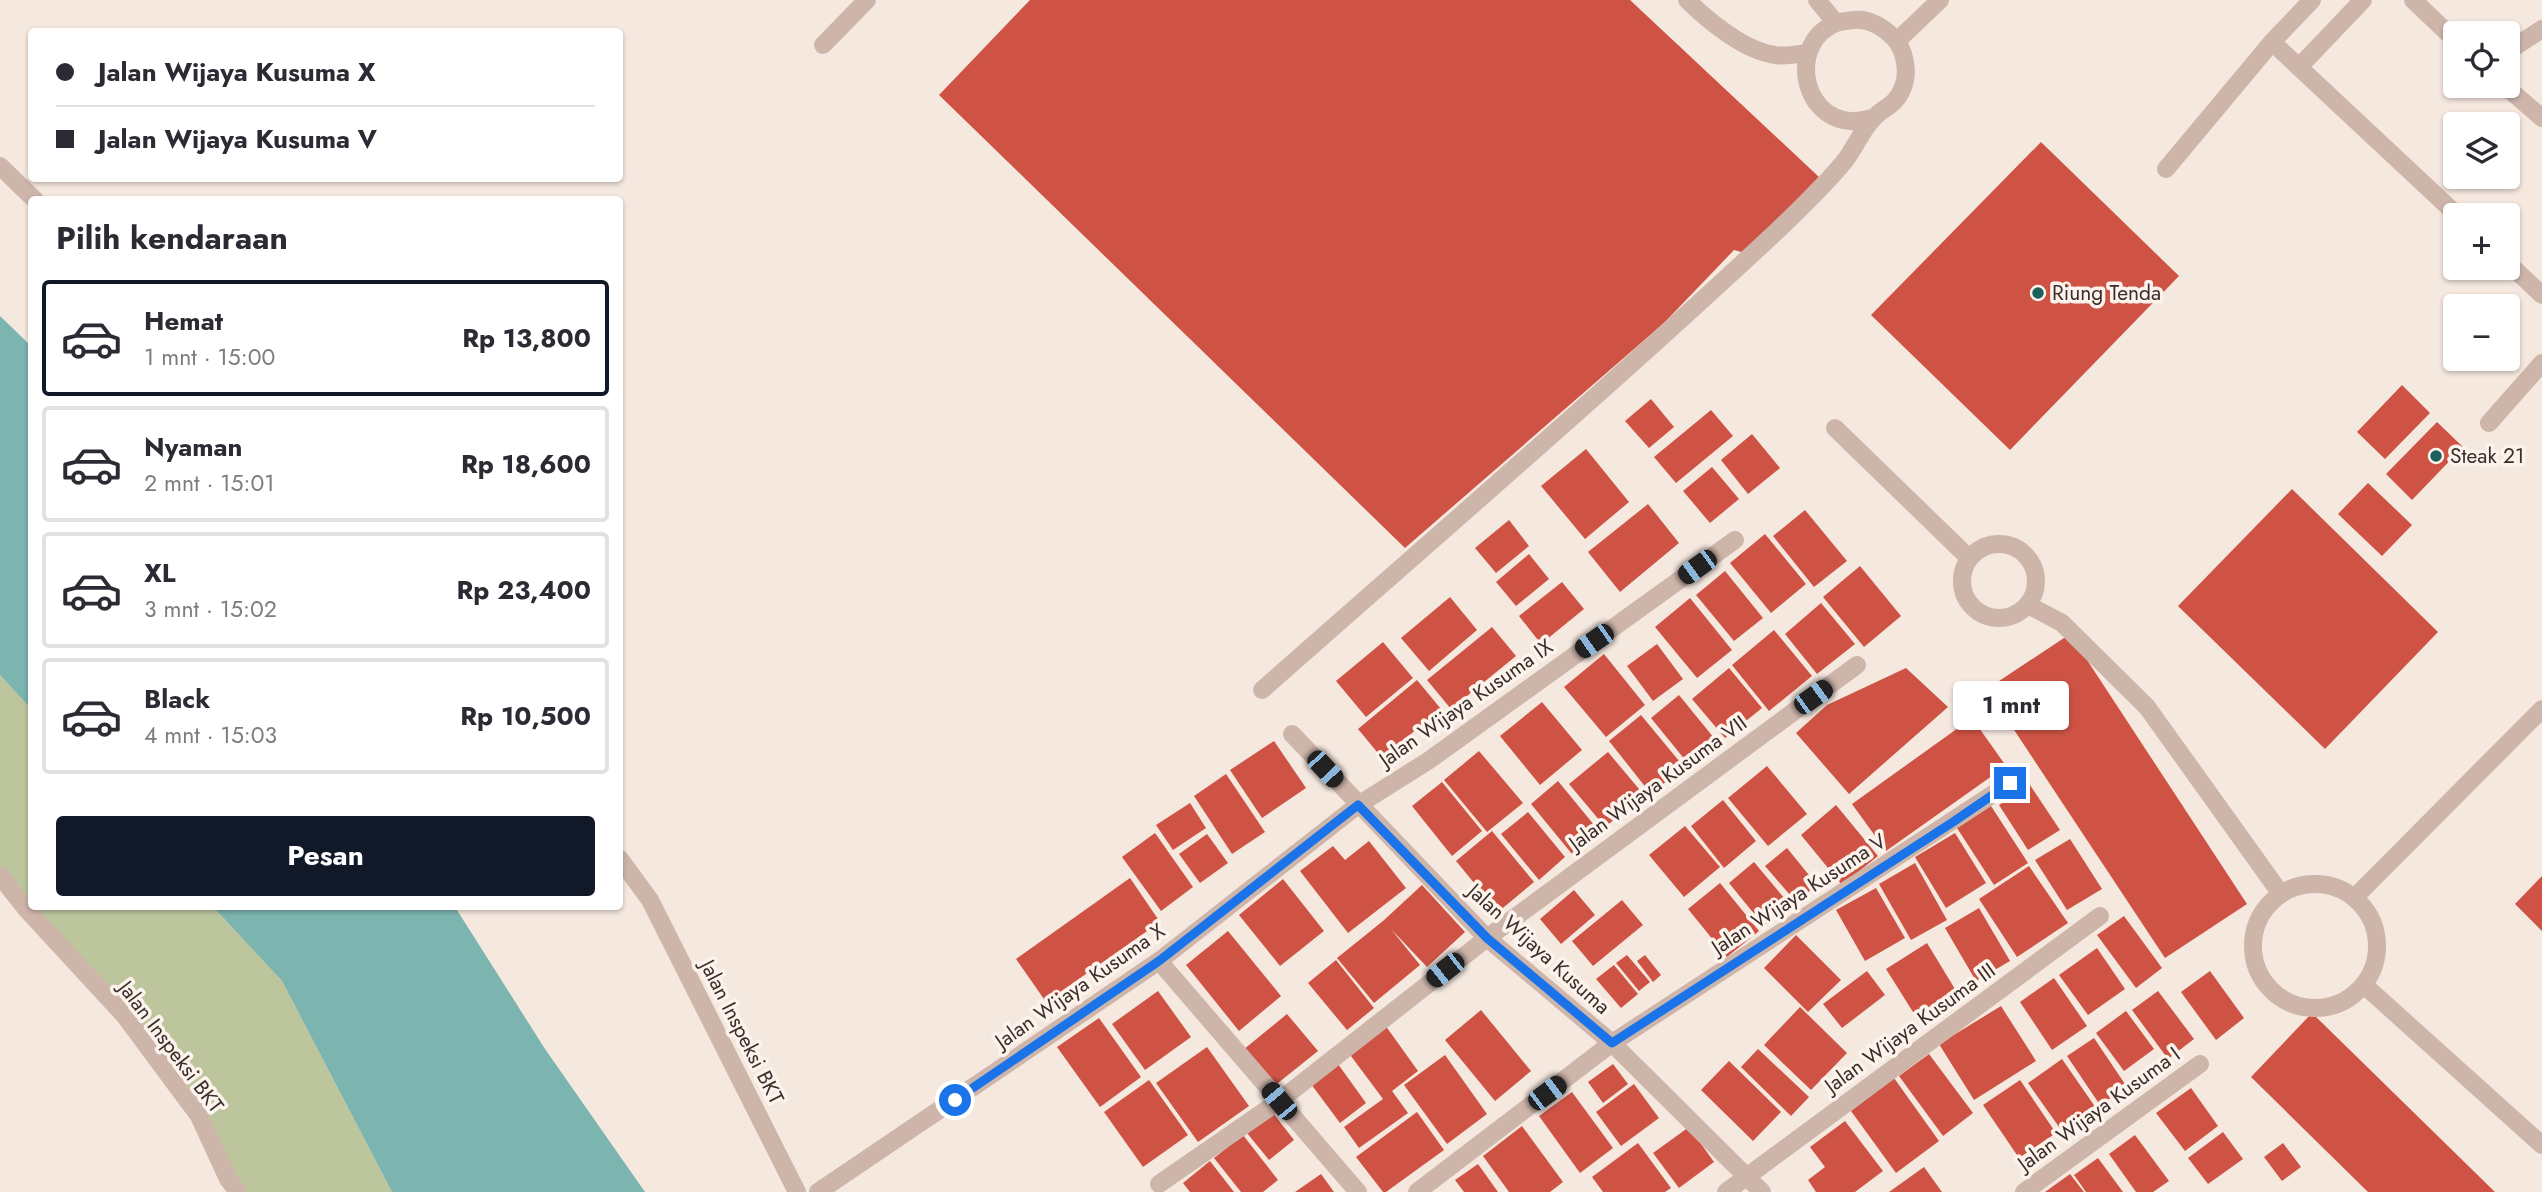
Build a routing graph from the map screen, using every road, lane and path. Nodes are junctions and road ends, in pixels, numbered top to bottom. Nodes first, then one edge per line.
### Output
1 (867, 0) edge
2 (1687, 0) edge
3 (1817, 0) edge
4 (1940, 0) edge
5 (2312, 0) edge
6 (2363, 0) edge
7 (2413, 0) edge
8 (1836, 23) junction
9 (2443, 29) edge
10 (2542, 29) edge
11 (1897, 41) junction
12 (2272, 42) junction
13 (2520, 44) edge
14 (823, 45) dead end
15 (1808, 53) junction
16 (2299, 66) junction
17 (2519, 98) edge
18 (1873, 118) junction
19 (2542, 118) edge
20 (0, 166) edge
21 (2166, 169) dead end
22 (32, 196) edge
23 (2444, 203) edge
24 (2520, 274) edge
25 (2542, 295) edge
26 (2542, 363) edge
27 (2488, 423) dead end
28 (1835, 428) dead end
29 (1735, 540) dead end
30 (1969, 558) junction
31 (2028, 605) junction
32 (1857, 665) dead end
33 (1262, 690) dead end
34 (2542, 709) edge
35 (1292, 734) dead end
36 (2010, 783) dead end
37 (1358, 805) junction
38 (623, 863) edge
39 (0, 876) edge
40 (2281, 894) junction
41 (2355, 897) junction
42 (2100, 916) dead end
43 (1487, 938) junction
44 (1159, 961) junction
45 (2364, 985) junction
46 (1612, 1043) junction
47 (2200, 1064) dead end
48 (1279, 1101) junction
49 (2542, 1145) edge
50 (1747, 1176) junction
51 (1159, 1184) dead end
52 (238, 1192) edge
53 (797, 1192) edge
54 (818, 1192) edge
55 (1358, 1192) edge
56 (1417, 1192) edge
57 (1726, 1192) edge
58 (1762, 1192) edge
59 (2024, 1192) edge

1 - 14 street
2 - 15 street
3 - 8 street
4 - 11 street
5 - 12 street
6 - 16 street
7 - 9 street
8 - 11 street
8 - 15 street
10 - 13 street
11 - 18 street
12 - 16 street
12 - 21 street
15 - 18 street
16 - 23 street
17 - 19 street
18 - 33 street
20 - 22 street
24 - 25 street
26 - 27 street
28 - 30 street
29 - 37 street, Jalan Wijaya Kusuma IX
30 - 31 street
30 - 31 street
31 - 40 street
32 - 43 street, Jalan Wijaya Kusuma VII
34 - 41 street
35 - 37 street, Jalan Wijaya Kusuma
36 - 46 street, Jalan Wijaya Kusuma V
37 - 43 street, Jalan Wijaya Kusuma
37 - 44 street, Jalan Wijaya Kusuma X
38 - 53 street, Jalan Inspeksi BKT
39 - 52 street, Jalan Inspeksi BKT
40 - 41 street
40 - 45 street
41 - 45 street
42 - 50 street, Jalan Wijaya Kusuma III
43 - 46 street, Jalan Wijaya Kusuma
43 - 48 street, Jalan Wijaya Kusuma VII
44 - 48 street
44 - 54 street, Jalan Wijaya Kusuma X
45 - 49 street
46 - 50 street, Jalan Wijaya Kusuma
46 - 56 street, Jalan Wijaya Kusuma V
47 - 59 street, Jalan Wijaya Kusuma I
48 - 51 street, Jalan Wijaya Kusuma VII
48 - 55 street
50 - 57 street, Jalan Wijaya Kusuma III
50 - 58 street, Jalan Wijaya Kusuma

